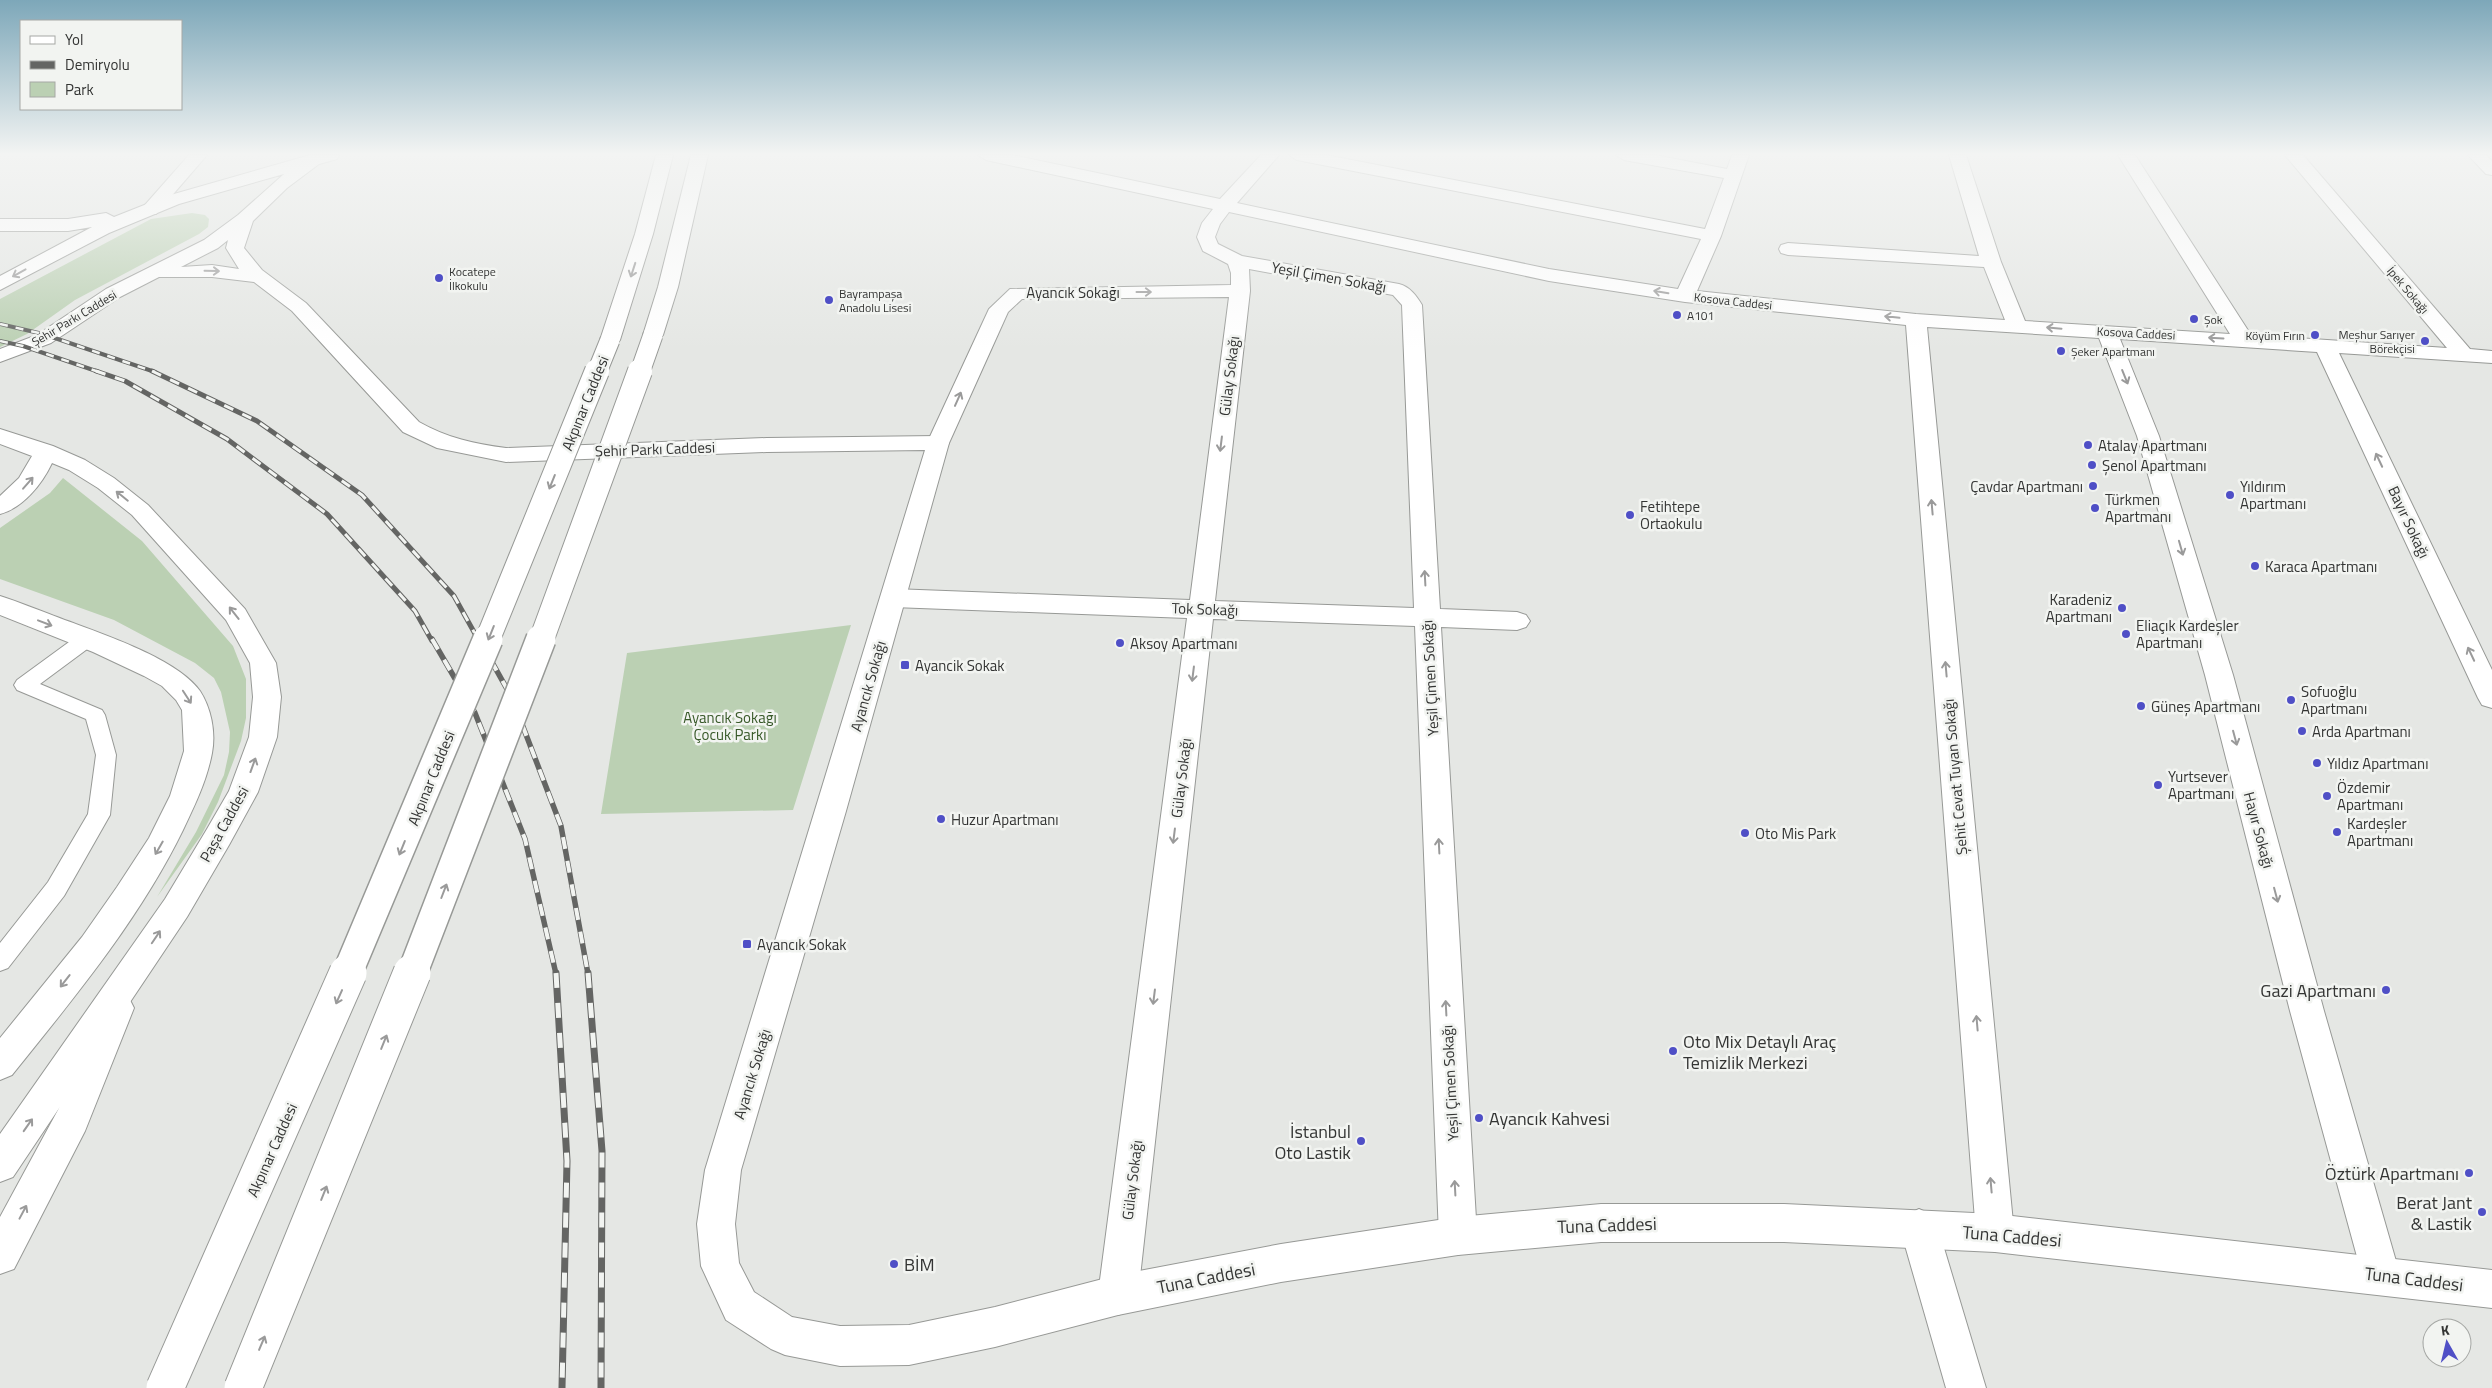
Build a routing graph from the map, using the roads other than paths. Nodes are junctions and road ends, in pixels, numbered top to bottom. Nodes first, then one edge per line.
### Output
1 (244, 219) edge
2 (97, 220) edge
3 (125, 220) edge
4 (243, 220) edge
5 (648, 220) edge
6 (684, 220) edge
7 (1213, 220) edge
8 (1289, 220) edge
9 (1628, 220) edge
10 (1718, 220) edge
11 (1977, 220) edge
12 (2167, 220) edge
13 (2348, 220) edge
14 (0, 225) edge
15 (0, 232) edge
16 (1712, 236) junction
17 (1788, 249) dead end
18 (35, 251) junction
19 (1237, 261) junction
20 (1991, 262) junction
21 (146, 276) junction
22 (259, 277) junction
23 (0, 284) edge
24 (1240, 291) junction
25 (1685, 296) junction
26 (1916, 320) junction
27 (2017, 325) junction
28 (2108, 332) junction
29 (44, 339) junction
30 (2244, 340) junction
31 (2326, 346) junction
32 (2464, 355) junction
33 (0, 356) edge
34 (2492, 357) edge
35 (0, 372) edge
36 (0, 436) edge
37 (938, 444) junction
38 (45, 451) junction
39 (0, 507) edge
40 (893, 598) junction
41 (0, 604) edge
42 (1201, 609) junction
43 (1427, 618) junction
44 (1517, 622) dead end
45 (87, 639) junction
46 (2492, 698) edge
47 (0, 961) edge
48 (129, 977) junction
49 (0, 1064) edge
50 (0, 1165) edge
51 (1918, 1228) junction
52 (1995, 1234) junction
53 (1458, 1236) junction
54 (0, 1255) edge
55 (2381, 1275) junction
56 (2492, 1289) edge
57 (1118, 1295) junction
58 (740, 1306) joint
59 (165, 1388) edge
60 (243, 1388) edge
61 (1966, 1388) edge

1 - 22 street, Şehir Parkı Caddesi
2 - 14 street
3 - 18 street
4 - 21 street, Şehir Parkı Caddesi
5 -> 59 street, Akpınar Caddesi, bridge
60 -> 6 street, bridge
7 - 19 street, Yeşil Çimen Sokağı
25 -> 8 street, Kosova Caddesi
9 - 16 street
10 - 16 street
11 - 20 street
12 - 30 street
13 - 32 street, İpek Sokağı
15 - 18 street
16 - 25 street
17 - 20 street
18 -> 23 street
19 - 24 street, Gülay Sokağı
43 -> 19 street, Yeşil Çimen Sokağı
20 - 27 street
21 -> 22 street, Şehir Parkı Caddesi
21 - 29 street, Şehir Parkı Caddesi
22 - 37 street, Şehir Parkı Caddesi
37 -> 24 street, Ayancık Sokağı
24 -> 42 street, Gülay Sokağı
26 -> 25 street, Kosova Caddesi
26 - 27 street, Kosova Caddesi
52 -> 26 street, Şehit Cevat Tuyan Sokağı
28 -> 27 street, Kosova Caddesi
30 -> 28 street, Kosova Caddesi
28 -> 55 street, Hayır Sokağı
29 - 33 street, Şehir Parkı Caddesi
29 - 35 street
30 - 31 street, Kosova Caddesi
31 - 32 street, Kosova Caddesi
46 -> 31 street, Bayır Sokağı
32 - 34 street, Kosova Caddesi
36 - 38 street, Paşa Caddesi
37 - 40 street, Ayancık Sokağı
39 -> 38 street
48 -> 38 street, Paşa Caddesi
40 - 42 street, Tok Sokağı
40 - 58 street, Ayancık Sokağı
41 -> 45 street
42 - 43 street, Tok Sokağı
42 -> 57 street, Gülay Sokağı
43 - 44 street, Tok Sokağı
53 -> 43 street, Yeşil Çimen Sokağı
45 - 47 lane
45 -> 49 street
50 -> 48 street, Paşa Caddesi
54 -> 48 street
51 - 52 street, Tuna Caddesi
51 - 53 street, Tuna Caddesi
51 - 61 street
52 - 55 street, Tuna Caddesi
53 - 57 street, Tuna Caddesi
55 - 56 street, Tuna Caddesi
57 - 58 street, Tuna Caddesi

